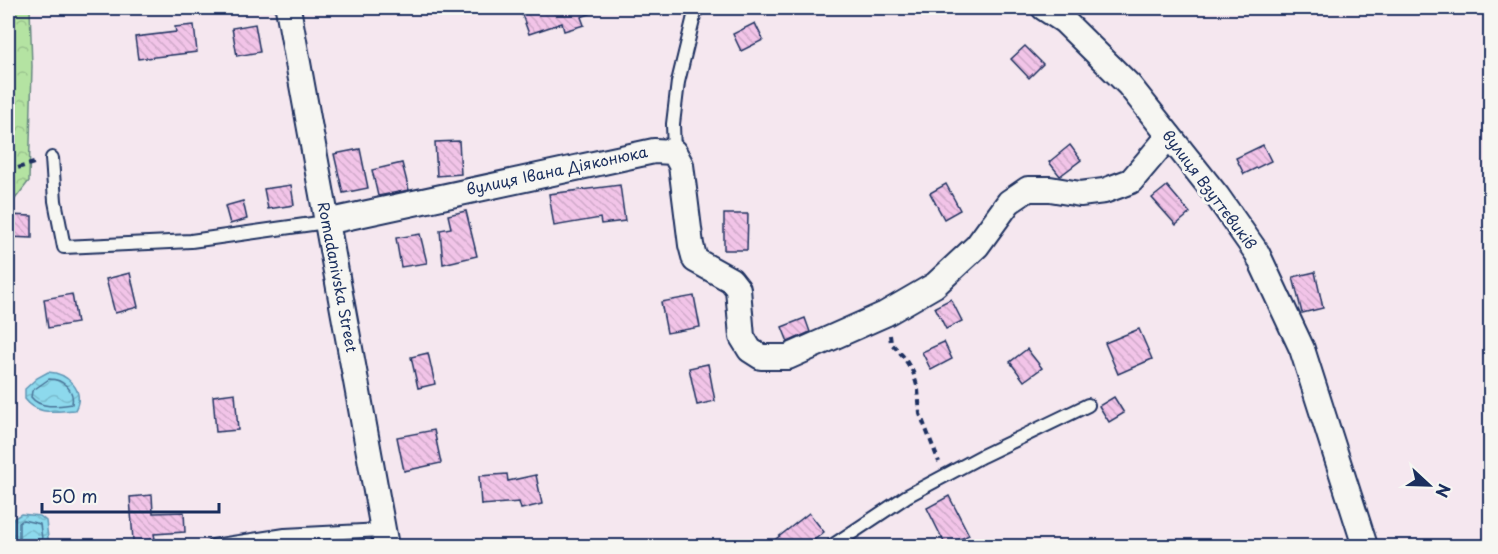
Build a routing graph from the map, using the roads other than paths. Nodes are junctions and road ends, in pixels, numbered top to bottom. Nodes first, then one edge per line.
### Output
1 (288, 8) edge
2 (696, 8) edge
3 (1044, 8) edge
4 (1169, 136) junction
5 (674, 152) junction
6 (52, 158) road end
7 (326, 222) junction
8 (1088, 405) dead end
9 (384, 538) edge
10 (213, 546) edge
11 (832, 546) edge
12 (1365, 546) edge

1 - 7 street, Romadanivska Street
2 - 5 lane
3 - 4 street, вулиця Взуттєвиків
4 - 5 street
4 - 12 street, вулиця Взуттєвиків
5 - 7 street, вулиця Івана Діяконюка
6 - 7 lane
7 - 9 street, Romadanivska Street
8 - 11 lane
9 - 10 lane

